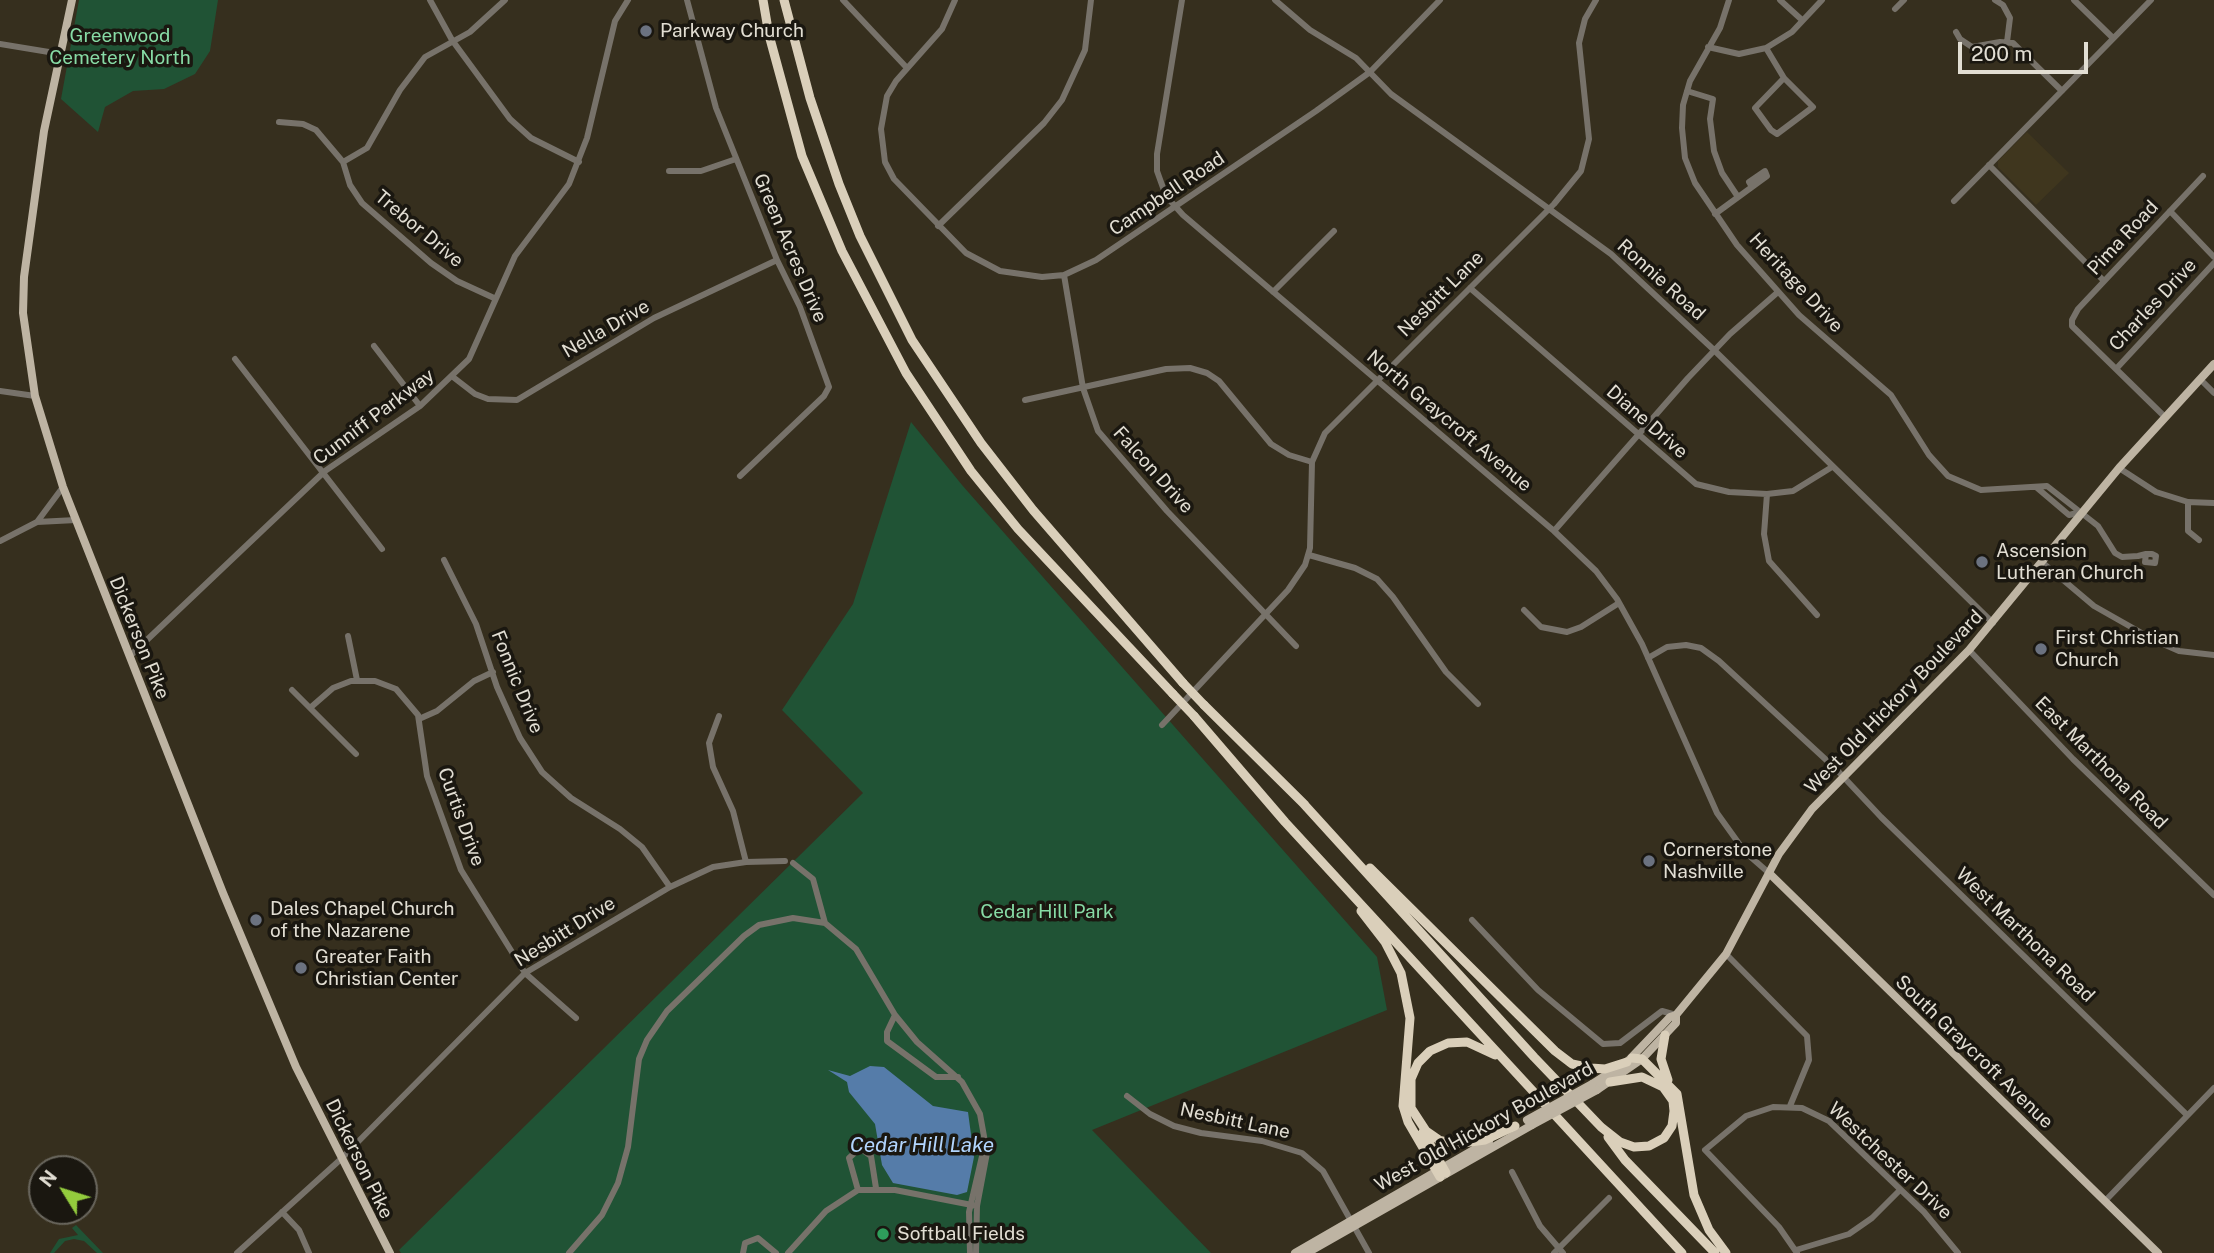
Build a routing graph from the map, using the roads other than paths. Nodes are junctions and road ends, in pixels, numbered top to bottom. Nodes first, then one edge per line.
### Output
1 (72, 0) edge
2 (430, 0) edge
3 (505, 0) edge
4 (628, 0) edge
5 (687, 0) edge
6 (763, 0) edge
7 (784, 0) edge
8 (843, 0) edge
9 (955, 0) edge
10 (1091, 0) edge
11 (1182, 0) edge
12 (1275, 0) edge
13 (1440, 0) edge
14 (1596, 0) edge
15 (1729, 0) edge
16 (1780, 0) edge
17 (1822, 0) edge
18 (1904, 0) edge
19 (1995, 0) edge
20 (2074, 0) edge
21 (2151, 0) edge
22 (1895, 9) dead end
23 (1802, 20) junction
24 (1956, 32) dead end
25 (2113, 38) junction
26 (452, 40) junction
27 (2007, 42) junction
28 (0, 44) edge
29 (1708, 47) junction
30 (1766, 48) junction
31 (61, 54) junction
32 (907, 68) junction
33 (1370, 72) junction
34 (1784, 78) junction
35 (1687, 90) junction
36 (2062, 91) junction
37 (279, 122) dead end
38 (736, 159) junction
39 (343, 162) junction
40 (579, 162) junction
41 (1989, 165) junction
42 (669, 171) dead end
43 (2203, 176) dead end
44 (1752, 187) dead end
45 (1738, 197) junction
46 (1954, 201) dead end
47 (1175, 207) junction
48 (1549, 209) junction
49 (2170, 211) junction
50 (1715, 214) junction
51 (938, 226) junction
52 (1334, 231) dead end
53 (2214, 257) edge
54 (777, 260) junction
55 (2214, 263) edge
56 (1064, 275) junction
57 (2104, 281) junction
58 (1469, 288) junction
59 (1273, 292) junction
60 (1778, 292) junction
61 (494, 298) junction
62 (374, 346) dead end
63 (1714, 350) junction
64 (235, 359) dead end
65 (2214, 364) edge
66 (2116, 369) junction
67 (453, 377) junction
68 (2200, 379) junction
69 (1376, 380) junction
70 (1083, 388) junction
71 (0, 391) edge
72 (2214, 393) edge
73 (35, 396) junction
74 (1025, 400) dead end
75 (420, 406) junction
76 (2165, 417) junction
77 (1637, 434) junction
78 (1312, 462) junction
79 (1832, 467) junction
80 (2119, 468) junction
81 (325, 471) junction
82 (740, 476) dead end
83 (62, 487) junction
84 (1767, 494) junction
85 (2188, 502) junction
86 (2214, 503) edge
87 (2078, 514) junction
88 (76, 520) junction
89 (37, 522) junction
90 (1554, 531) junction
91 (2199, 540) dead end
92 (0, 541) edge
93 (382, 549) dead end
94 (2146, 554) dead end
95 (1309, 555) junction
96 (444, 559) dead end
97 (2043, 563) junction
98 (1619, 603) junction
99 (1524, 610) dead end
100 (1267, 613) junction
101 (1818, 615) dead end
102 (1993, 623) junction
103 (348, 636) dead end
104 (1296, 646) dead end
105 (1969, 650) junction
106 (2214, 654) edge
107 (130, 656) junction
108 (1648, 658) junction
109 (493, 672) junction
110 (357, 680) junction
111 (292, 690) dead end
112 (1478, 704) dead end
113 (310, 708) junction
114 (719, 716) dead end
115 (419, 719) junction
116 (1162, 725) dead end
117 (356, 754) dead end
118 (1842, 776) junction
119 (1302, 802) junction
120 (746, 862) junction
121 (1324, 863) junction
122 (1769, 873) junction
123 (670, 887) junction
124 (2214, 895) edge
125 (1472, 920) dead end
126 (825, 923) junction
127 (1726, 954) junction
128 (525, 973) junction
129 (895, 1015) junction
130 (1676, 1015) junction
131 (576, 1018) dead end
132 (1665, 1035) junction
133 (1642, 1059) junction
134 (1629, 1060) junction
135 (958, 1077) junction
136 (1610, 1082) junction
137 (1670, 1085) junction
138 (1594, 1087) junction
139 (2214, 1088) edge
140 (1127, 1096) dead end
141 (1539, 1099) junction
142 (1790, 1106) junction
143 (2187, 1115) junction
144 (1414, 1117) junction
145 (1530, 1122) junction
146 (1515, 1126) junction
147 (1601, 1127) junction
148 (341, 1159) junction
149 (1441, 1172) junction
150 (1512, 1172) dead end
151 (876, 1188) junction
152 (859, 1190) junction
153 (1900, 1190) junction
154 (1609, 1198) dead end
155 (2105, 1201) junction
156 (974, 1205) junction
157 (282, 1212) junction
158 (1353, 1222) junction
159 (1796, 1251) edge
160 (1559, 1252) edge
161 (237, 1253) edge
162 (309, 1253) edge
163 (390, 1253) edge
164 (569, 1253) edge
165 (743, 1253) edge
166 (776, 1253) edge
167 (788, 1253) edge
168 (970, 1253) edge
169 (976, 1253) edge
170 (1294, 1253) edge
171 (1307, 1253) edge
172 (1369, 1253) edge
173 (1682, 1253) edge
174 (1715, 1253) edge
175 (1726, 1253) edge
176 (1958, 1253) edge
177 (2158, 1253) edge

1 - 31 main road, Dickerson Pike
2 - 26 street
3 - 26 street
4 - 40 street, Cunniff Parkway
5 - 38 street, Green Acres Drive
6 - 121 highway, bridge
7 - 119 highway, bridge
8 - 32 street
9 - 32 street
10 - 51 street
11 - 47 street, North Graycroft Avenue
12 - 33 street, Ronnie Road
13 - 33 street, Campbell Road
14 - 48 street, Nesbitt Lane
15 - 29 street, Heritage Drive
16 - 23 street
17 - 23 street
18 - 22 street
19 - 27 street
20 - 25 street
21 - 25 street
23 - 30 street
24 - 27 street
25 - 36 street
26 - 39 street
26 - 40 street
27 - 36 street
28 - 31 street
29 - 30 street
29 - 35 street, Heritage Drive
30 - 34 street
31 - 73 main road, Dickerson Pike
32 - 51 street, Campbell Road
33 - 47 street, Campbell Road
33 - 48 street, Ronnie Road
34 - 34 street
35 - 45 street
35 - 50 street, Heritage Drive
36 - 41 street
37 - 39 street, Trebor Drive
38 - 42 street
38 - 54 street, Green Acres Drive
39 - 61 street, Trebor Drive
40 - 61 street, Cunniff Parkway
41 - 46 street
41 - 57 street
43 - 49 street, Pima Road
44 - 45 street
45 - 50 street
47 - 56 street, Campbell Road
47 - 59 street, North Graycroft Avenue
48 - 58 street, Nesbitt Lane
48 - 63 street, Ronnie Road
49 - 53 street
49 - 57 street, Pima Road
50 - 60 street, Heritage Drive
51 - 56 street, Campbell Road
52 - 59 street
54 - 67 street, Nella Drive
54 - 82 street, Green Acres Drive
55 - 66 street, Charles Drive
56 - 70 street, Falcon Drive
57 - 66 street, Pima Road
58 - 69 street, Nesbitt Lane
58 - 77 street, Diane Drive
59 - 69 street, North Graycroft Avenue
60 - 63 street
60 - 87 street, Heritage Drive
61 - 67 street, Cunniff Parkway
62 - 75 street
63 - 77 street
63 - 79 street, Ronnie Road
64 - 81 street
65 - 68 main road, West Old Hickory Boulevard
66 - 76 street
67 - 75 street, Cunniff Parkway
68 - 72 street
68 - 76 main road, West Old Hickory Boulevard
69 - 78 street, Nesbitt Lane
69 - 90 street, North Graycroft Avenue
70 - 74 street
70 - 78 street
70 - 100 street, Falcon Drive
71 - 73 street
73 - 83 main road, Dickerson Pike
75 - 81 street, Cunniff Parkway
76 - 80 main road, West Old Hickory Boulevard
77 - 84 street, Diane Drive
77 - 90 street
78 - 95 street, Nesbitt Lane
79 - 84 street, Diane Drive
79 - 102 street, Ronnie Road
80 - 85 street
80 - 87 main road, West Old Hickory Boulevard
81 - 93 street
81 - 107 street, Cunniff Parkway
83 - 88 main road, Dickerson Pike
83 - 89 street
84 - 101 street
85 - 86 street
85 - 91 street
87 - 94 street, Heritage Drive
87 - 97 main road, West Old Hickory Boulevard
88 - 89 street
88 - 107 main road, Dickerson Pike
89 - 92 street
90 - 98 street, North Graycroft Avenue
95 - 100 street, Nesbitt Lane
95 - 112 street
96 - 109 street, Fonnic Drive
97 - 102 main road, West Old Hickory Boulevard
97 - 106 street
98 - 99 street
98 - 108 street, North Graycroft Avenue
100 - 104 street, Falcon Drive
100 - 116 street, Nesbitt Lane
102 - 105 main road, West Old Hickory Boulevard
103 - 110 street
105 - 118 main road, West Old Hickory Boulevard
105 - 124 street, East Marthona Road
107 - 148 main road, Dickerson Pike
108 - 118 street, West Marthona Road
108 - 122 street, North Graycroft Avenue
109 - 115 street
109 - 123 street, Fonnic Drive
110 - 113 street
110 - 115 street, Curtis Drive
111 - 113 street
113 - 117 street
114 - 120 street
115 - 128 street, Curtis Drive
118 - 122 main road, West Old Hickory Boulevard
118 - 143 street, West Marthona Road
119 - 134 highway
119 - 147 highway
120 - 123 street, Nesbitt Drive
120 - 126 street, Nesbitt Drive
121 - 141 highway
121 - 149 highway
122 - 127 main road, West Old Hickory Boulevard
122 - 155 main road, South Graycroft Avenue
123 - 128 street, Nesbitt Drive
125 - 130 street
126 - 129 street
126 - 164 street
127 - 130 main road, West Old Hickory Boulevard
127 - 142 street
128 - 131 street, Curtis Drive
128 - 148 street, Nesbitt Drive
129 - 135 street
129 - 135 street
130 - 132 main road, West Old Hickory Boulevard
130 - 134 main road, West Old Hickory Boulevard
132 - 133 main road, West Old Hickory Boulevard
132 - 137 highway
133 - 134 highway
133 - 136 main road, West Old Hickory Boulevard
133 - 137 highway
134 - 138 main road, West Old Hickory Boulevard
135 - 156 street
136 - 138 main road, West Old Hickory Boulevard
136 - 147 highway
137 - 175 highway
138 - 145 main road, West Old Hickory Boulevard, bridge
139 - 143 street
140 - 158 street, Nesbitt Lane
141 - 144 highway
141 - 173 highway
142 - 153 street, Westchester Drive
142 - 159 street, Westchester Drive
143 - 155 street
144 - 146 highway
144 - 149 highway
145 - 146 main road, West Old Hickory Boulevard
145 - 149 main road, West Old Hickory Boulevard
146 - 149 main road, West Old Hickory Boulevard
147 - 174 highway
148 - 157 street, Nesbitt Drive
148 - 163 main road, Dickerson Pike
149 - 158 main road, West Old Hickory Boulevard
150 - 160 street
151 - 152 street
151 - 152 street
151 - 156 street
152 - 167 street
153 - 159 street
153 - 176 street, Westchester Drive
154 - 160 street
155 - 177 main road, South Graycroft Avenue
156 - 168 street
156 - 169 street
157 - 161 street, Nesbitt Drive
157 - 162 street
158 - 170 main road, West Old Hickory Boulevard
158 - 171 main road, West Old Hickory Boulevard
158 - 172 street, Nesbitt Lane
165 - 166 street

